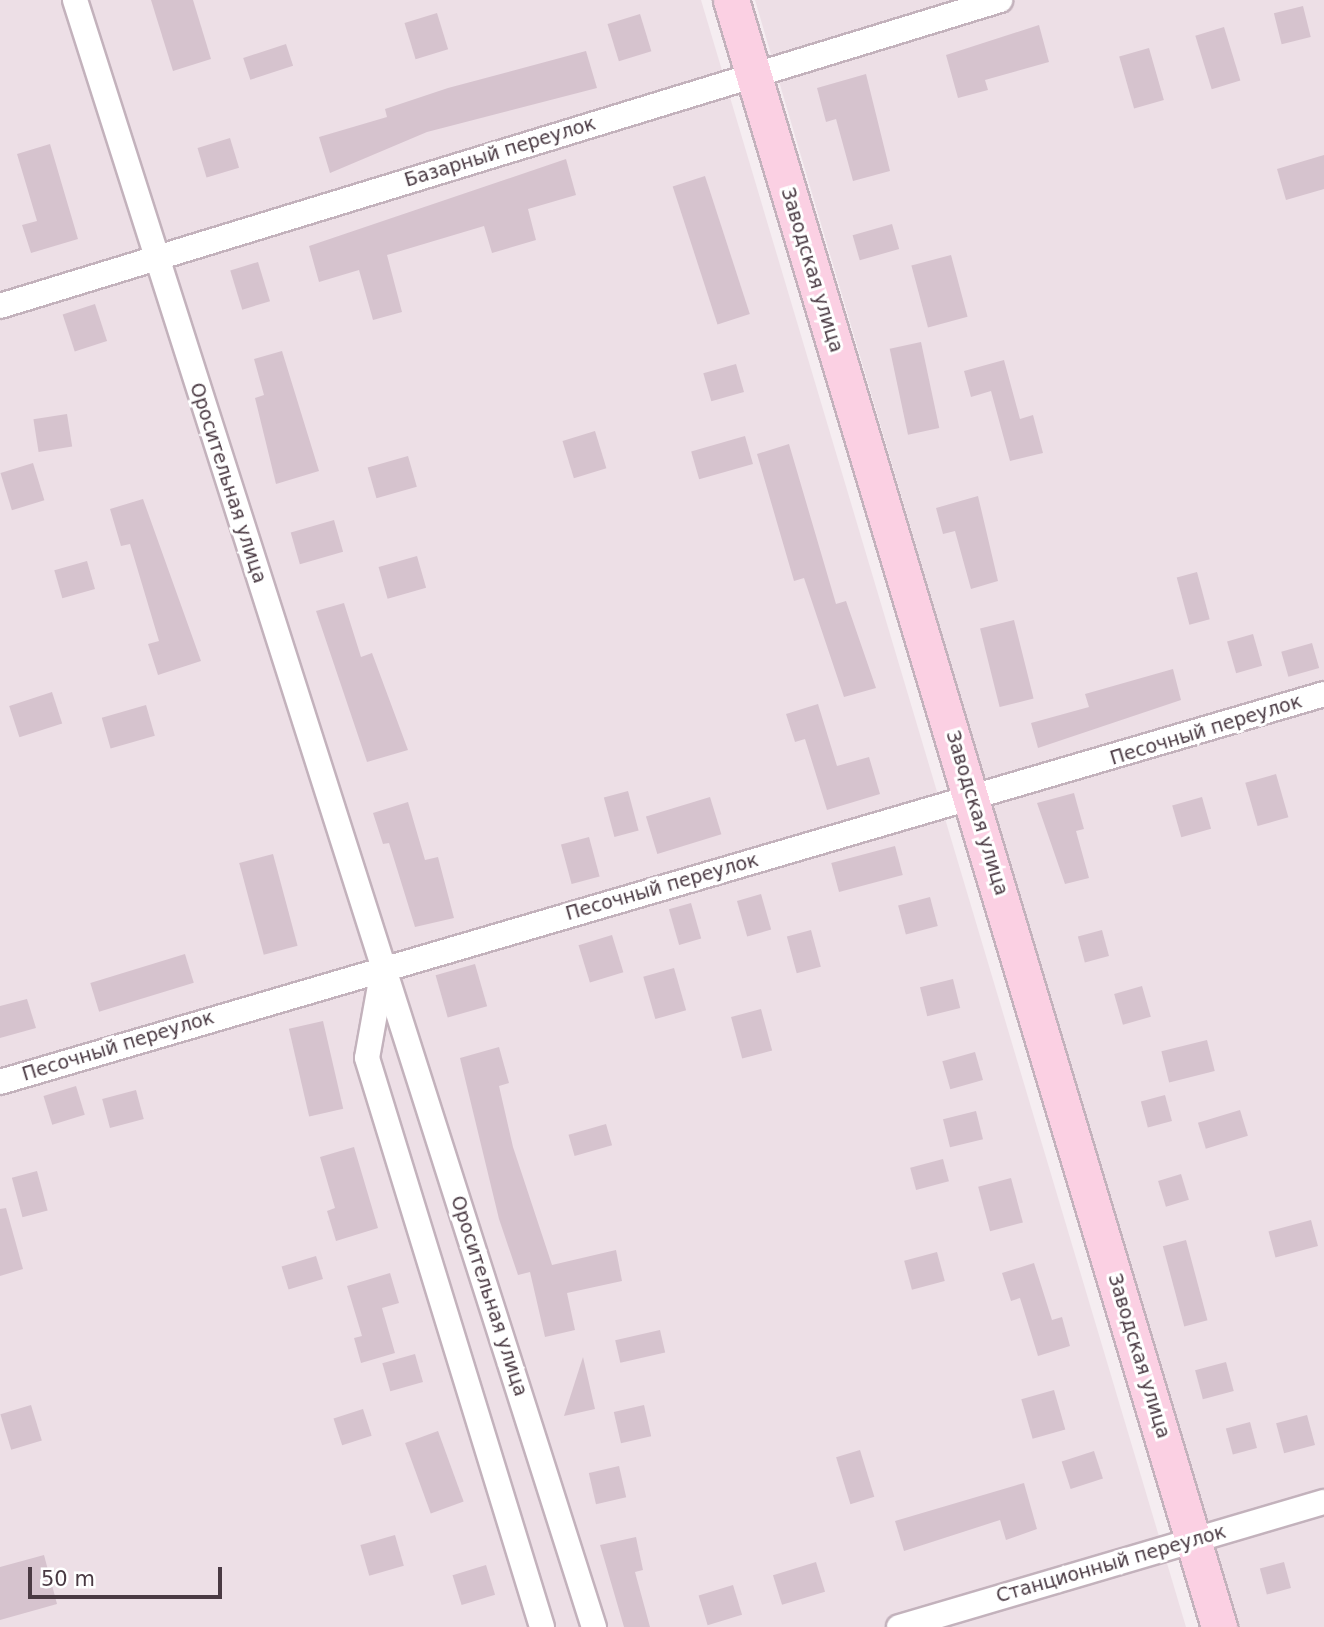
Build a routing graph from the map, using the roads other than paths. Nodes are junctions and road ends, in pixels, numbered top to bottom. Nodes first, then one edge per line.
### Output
1 (75, 0) edge
2 (731, 0) edge
3 (1000, 0) edge
4 (752, 75) junction
5 (156, 258) junction
6 (0, 306) edge
7 (1324, 694) edge
8 (974, 800) junction
9 (384, 965) junction
10 (0, 1082) edge
11 (1324, 1502) edge
12 (1193, 1540) junction
13 (542, 1627) edge
14 (594, 1627) edge
15 (898, 1627) edge
16 (1219, 1627) edge

1 - 5 street, Оросительная улица
2 - 4 main road, Заводская улица
3 - 4 street, Базарный переулок
4 - 5 street, Базарный переулок
4 - 8 main road, Заводская улица
5 - 6 street, Базарный переулок
5 - 9 street, Оросительная улица
7 - 8 street, Песочный переулок
8 - 9 street, Песочный переулок
8 - 12 main road, Заводская улица
9 - 10 street, Песочный переулок
9 - 13 street, Оросительная улица
9 - 14 street, Оросительная улица
11 - 12 street, Станционный переулок
12 - 15 street, Станционный переулок
12 - 16 main road, Заводская улица

